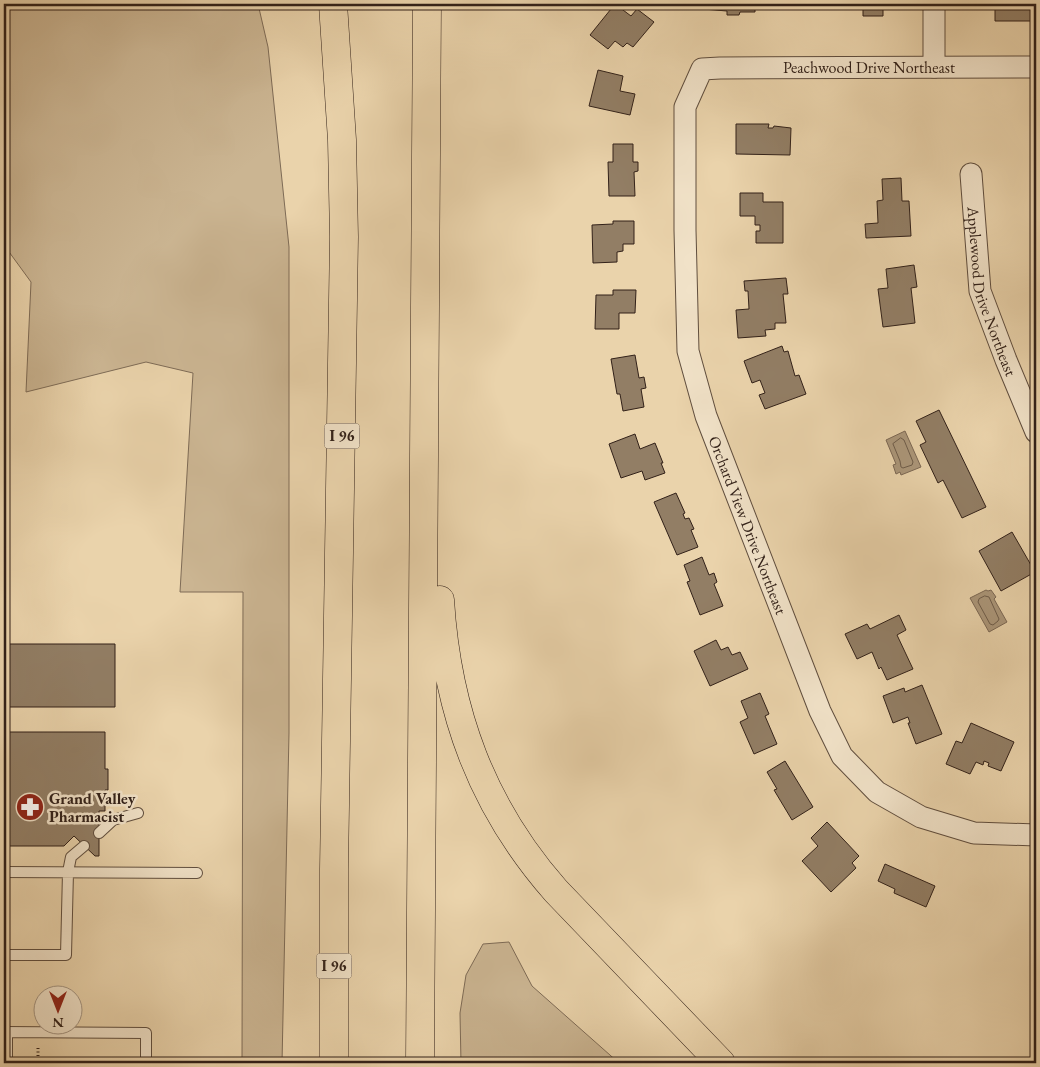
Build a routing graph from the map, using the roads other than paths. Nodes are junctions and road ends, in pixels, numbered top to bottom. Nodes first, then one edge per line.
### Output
1 (333, 4) edge
2 (427, 4) edge
3 (431, 4) edge
4 (934, 4) edge
5 (428, 41) junction
6 (934, 67) junction
7 (1036, 67) edge
8 (702, 69) joint
9 (971, 174) dead end
10 (425, 384) junction
11 (1036, 432) edge
12 (138, 813) dead end
13 (99, 833) dead end
14 (1036, 835) edge
15 (84, 846) dead end
16 (4, 872) edge
17 (68, 872) junction
18 (197, 873) dead end
19 (4, 955) edge
20 (6, 1032) edge
21 (7, 1063) edge
22 (146, 1063) edge
23 (334, 1063) edge
24 (420, 1063) edge
25 (721, 1063) edge

1 - 23 highway, I 96
2 - 5 highway
3 - 5 highway
4 - 6 street
5 - 10 highway
6 - 7 street, Peachwood Drive Northeast
6 - 8 street, Peachwood Drive Northeast
8 - 14 street, Orchard View Drive Northeast
9 - 11 street, Applewood Drive Northeast
10 - 24 highway
10 - 25 highway
12 - 13 lane
15 - 17 lane
16 - 17 lane
17 - 18 lane
17 - 19 lane
20 - 21 lane
20 - 22 lane

